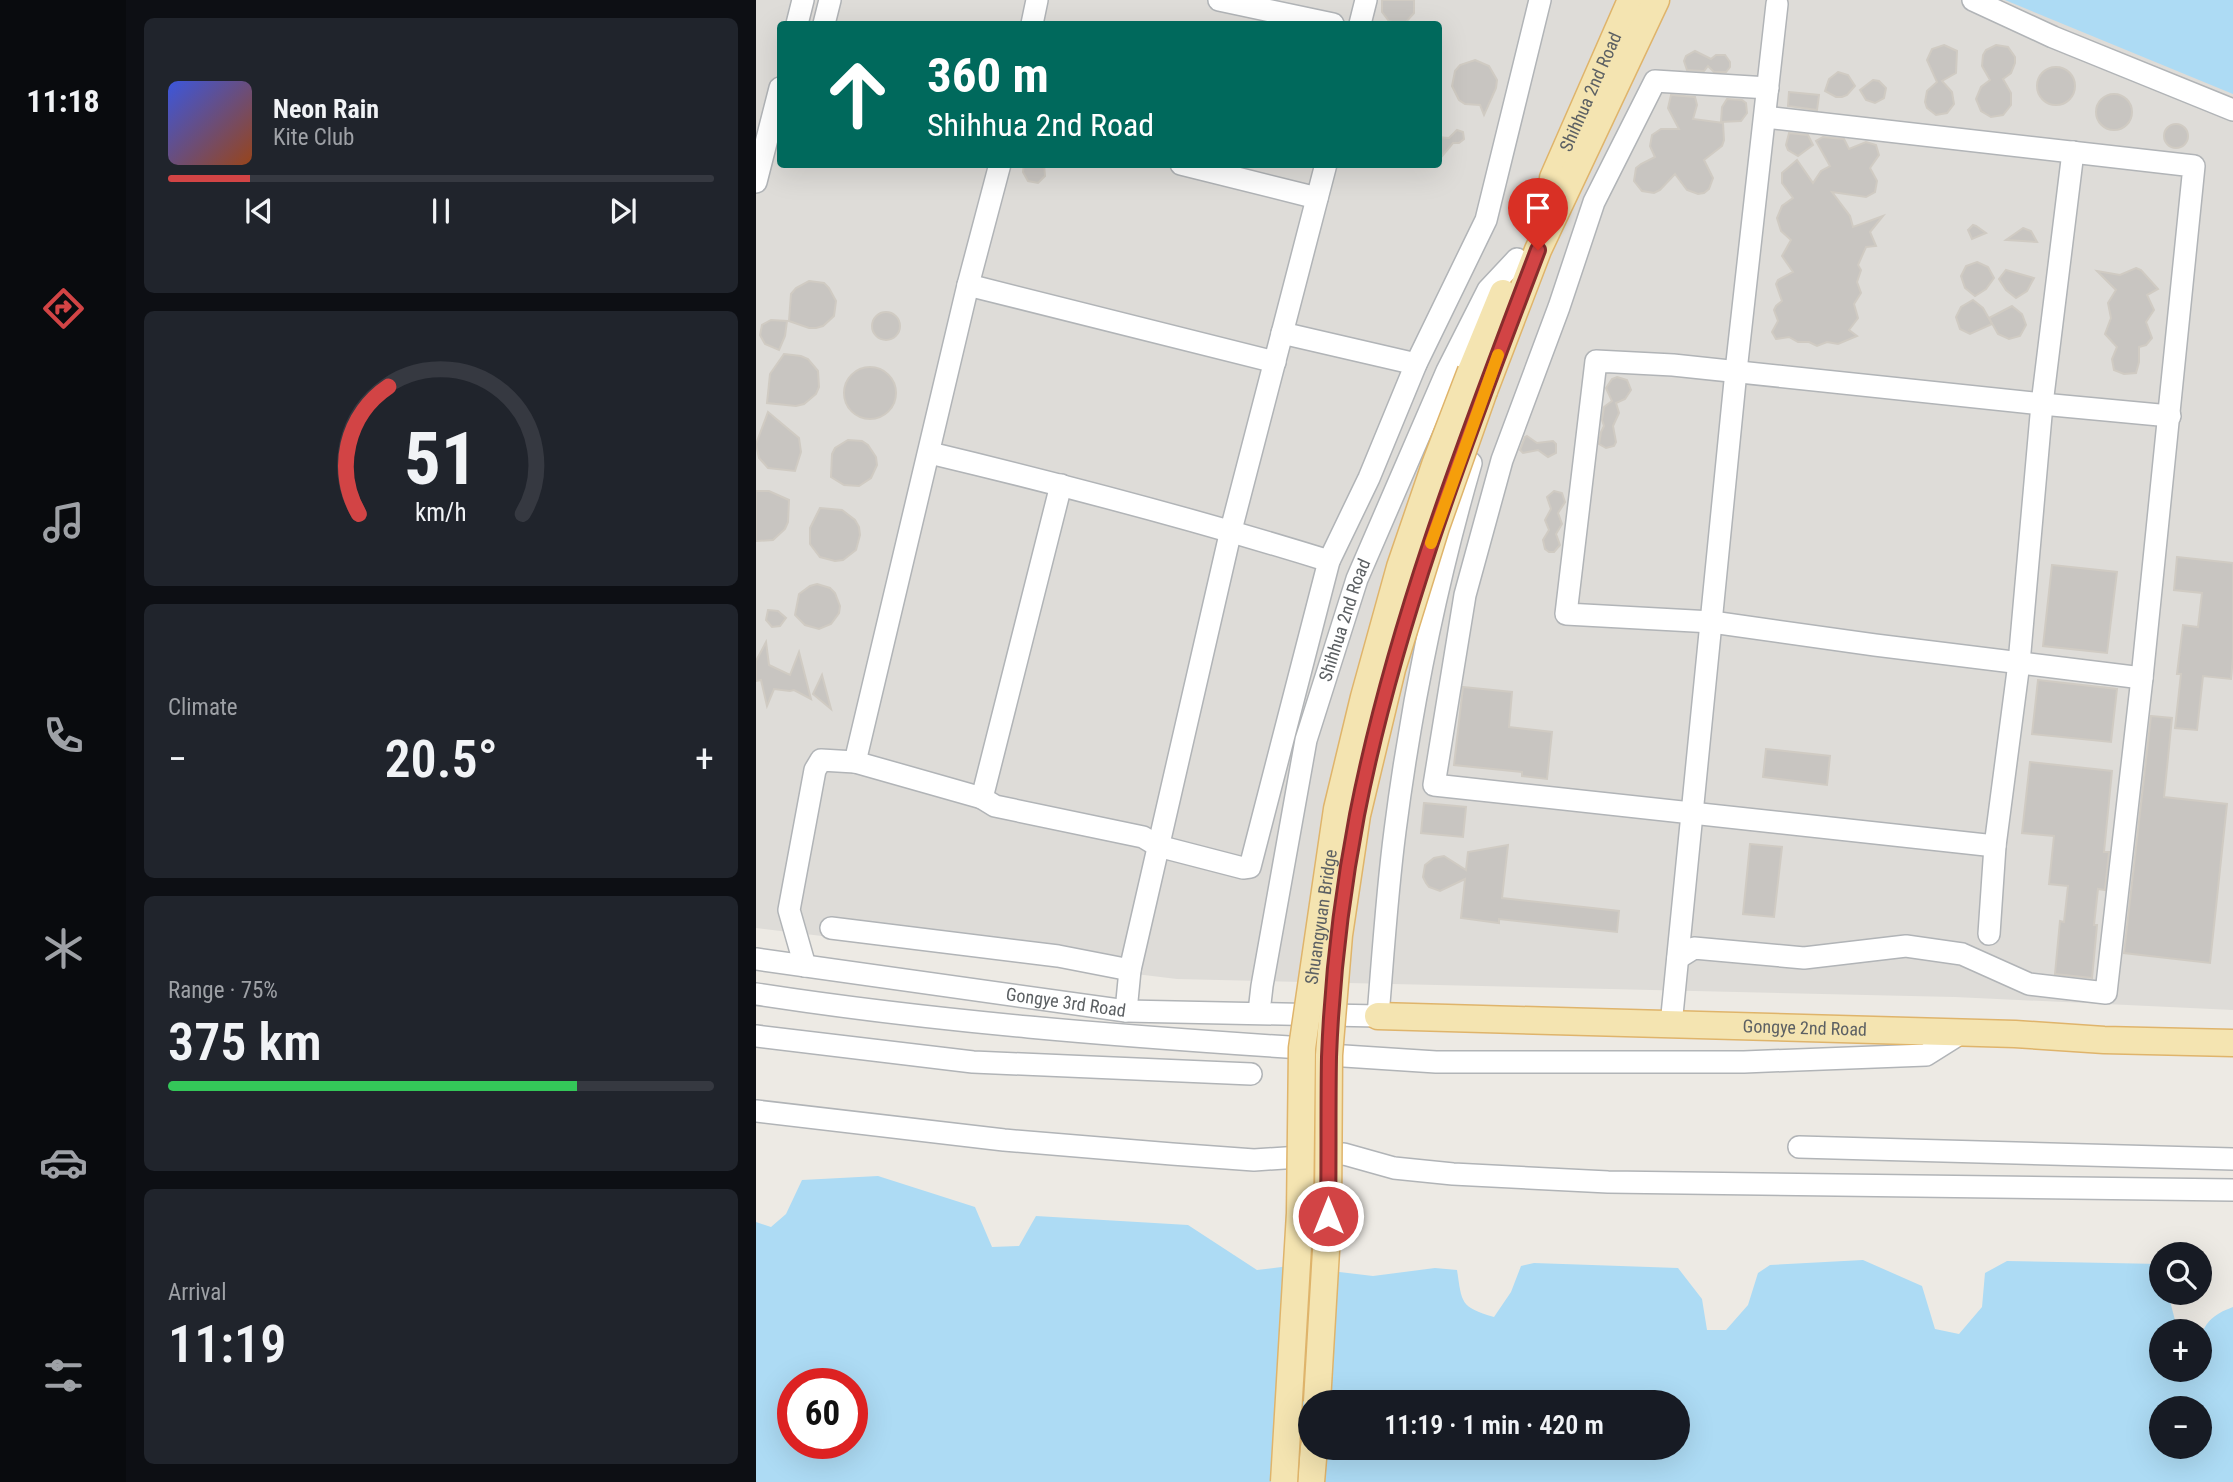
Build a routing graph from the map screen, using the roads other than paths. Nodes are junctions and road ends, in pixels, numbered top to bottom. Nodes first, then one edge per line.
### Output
1 (803, 0) edge
2 (830, 0) edge
3 (1037, 0) edge
4 (1219, 0) edge
5 (1366, 0) edge
6 (1540, 0) edge
7 (1631, 0) edge
8 (1656, 0) edge
9 (1973, 0) edge
10 (1777, 4) dead end
11 (798, 21) edge
12 (825, 21) edge
13 (1033, 21) edge
14 (1319, 21) edge
15 (1361, 21) edge
16 (1768, 88) junction
17 (777, 100) edge
18 (2233, 110) edge
19 (1765, 117) junction
20 (2073, 152) junction
21 (999, 168) edge
22 (1197, 168) edge
23 (1325, 168) edge
24 (756, 182) edge
25 (1317, 198) junction
26 (1527, 254) junction
27 (968, 285) junction
28 (1282, 333) junction
29 (1275, 362) junction
30 (1416, 364) junction
31 (1736, 372) junction
32 (1478, 381) junction
33 (2042, 404) junction
34 (2170, 416) junction
35 (930, 453) junction
36 (1061, 485) junction
37 (1231, 530) junction
38 (1329, 561) junction
39 (1712, 622) junction
40 (2019, 663) junction
41 (2142, 678) junction
42 (855, 762) junction
43 (982, 798) junction
44 (1693, 812) junction
45 (1158, 846) junction
46 (1994, 846) junction
47 (831, 928) dead end
48 (1989, 934) dead end
49 (1678, 958) junction
50 (756, 959) edge
51 (805, 966) junction
52 (1130, 970) junction
53 (756, 994) edge
54 (1126, 1011) junction
55 (1259, 1012) junction
56 (1378, 1016) junction
57 (1671, 1025) junction
58 (1961, 1033) junction
59 (756, 1036) edge
60 (2233, 1043) edge
61 (1302, 1048) junction
62 (1329, 1055) junction
63 (1251, 1074) dead end
64 (756, 1111) edge
65 (1799, 1147) dead end
66 (2233, 1159) edge
67 (2233, 1190) edge
68 (1318, 1390) edge
69 (1313, 1460) edge
70 (1284, 1482) edge
71 (1311, 1482) edge

1 - 11 street
2 - 12 street
3 - 13 street
4 - 14 street
5 - 15 street
6 - 30 street
7 - 26 main road, Shihhua 2nd Road
8 - 26 main road, Shihhua 2nd Road
9 - 18 street
10 - 16 street
16 - 19 street
16 - 44 street
17 - 24 street
19 - 20 street
19 - 31 street
20 - 33 street
20 - 34 street
21 - 27 street
22 - 25 street
23 - 25 street
25 - 28 street
26 - 32 main road, Shihhua 2nd Road
26 - 55 street, Shihhua 2nd Road
26 - 56 street, Shihhua 2nd Road
27 - 29 street
27 - 35 street
28 - 29 street
28 - 30 street
29 - 37 street
30 - 38 street
31 - 33 street
31 - 39 street
31 - 39 street
32 - 61 main road, Shuangyuan Bridge, bridge
32 - 62 main road, Shuangyuan Bridge, bridge
33 - 34 street
33 - 40 street
34 - 41 street
35 - 36 street
35 - 42 street
36 - 37 street
36 - 43 street
37 - 38 street
37 - 45 street
38 - 45 street
39 - 40 street
39 - 44 street
40 - 41 street
40 - 46 street
41 - 49 street
42 - 43 street
42 - 51 street
43 - 45 street
44 - 46 street
44 - 49 street
45 - 52 street
46 - 48 street
47 - 52 street
49 - 57 street
50 - 51 street, Gongye 3rd Road
51 - 54 street, Gongye 3rd Road
52 - 54 street
53 - 61 street
54 - 55 street, Gongye 3rd Road
55 - 56 street, Gongye 3rd Road
56 - 57 main road, Gongye 2nd Road
57 - 58 main road, Gongye 2nd Road
58 - 60 main road, Gongye 2nd Road
58 - 62 street
59 - 63 street
61 - 70 main road, Shuangyuan Bridge, bridge
62 - 68 main road, Shuangyuan Bridge, bridge
64 - 67 street
65 - 66 street
69 - 71 main road

